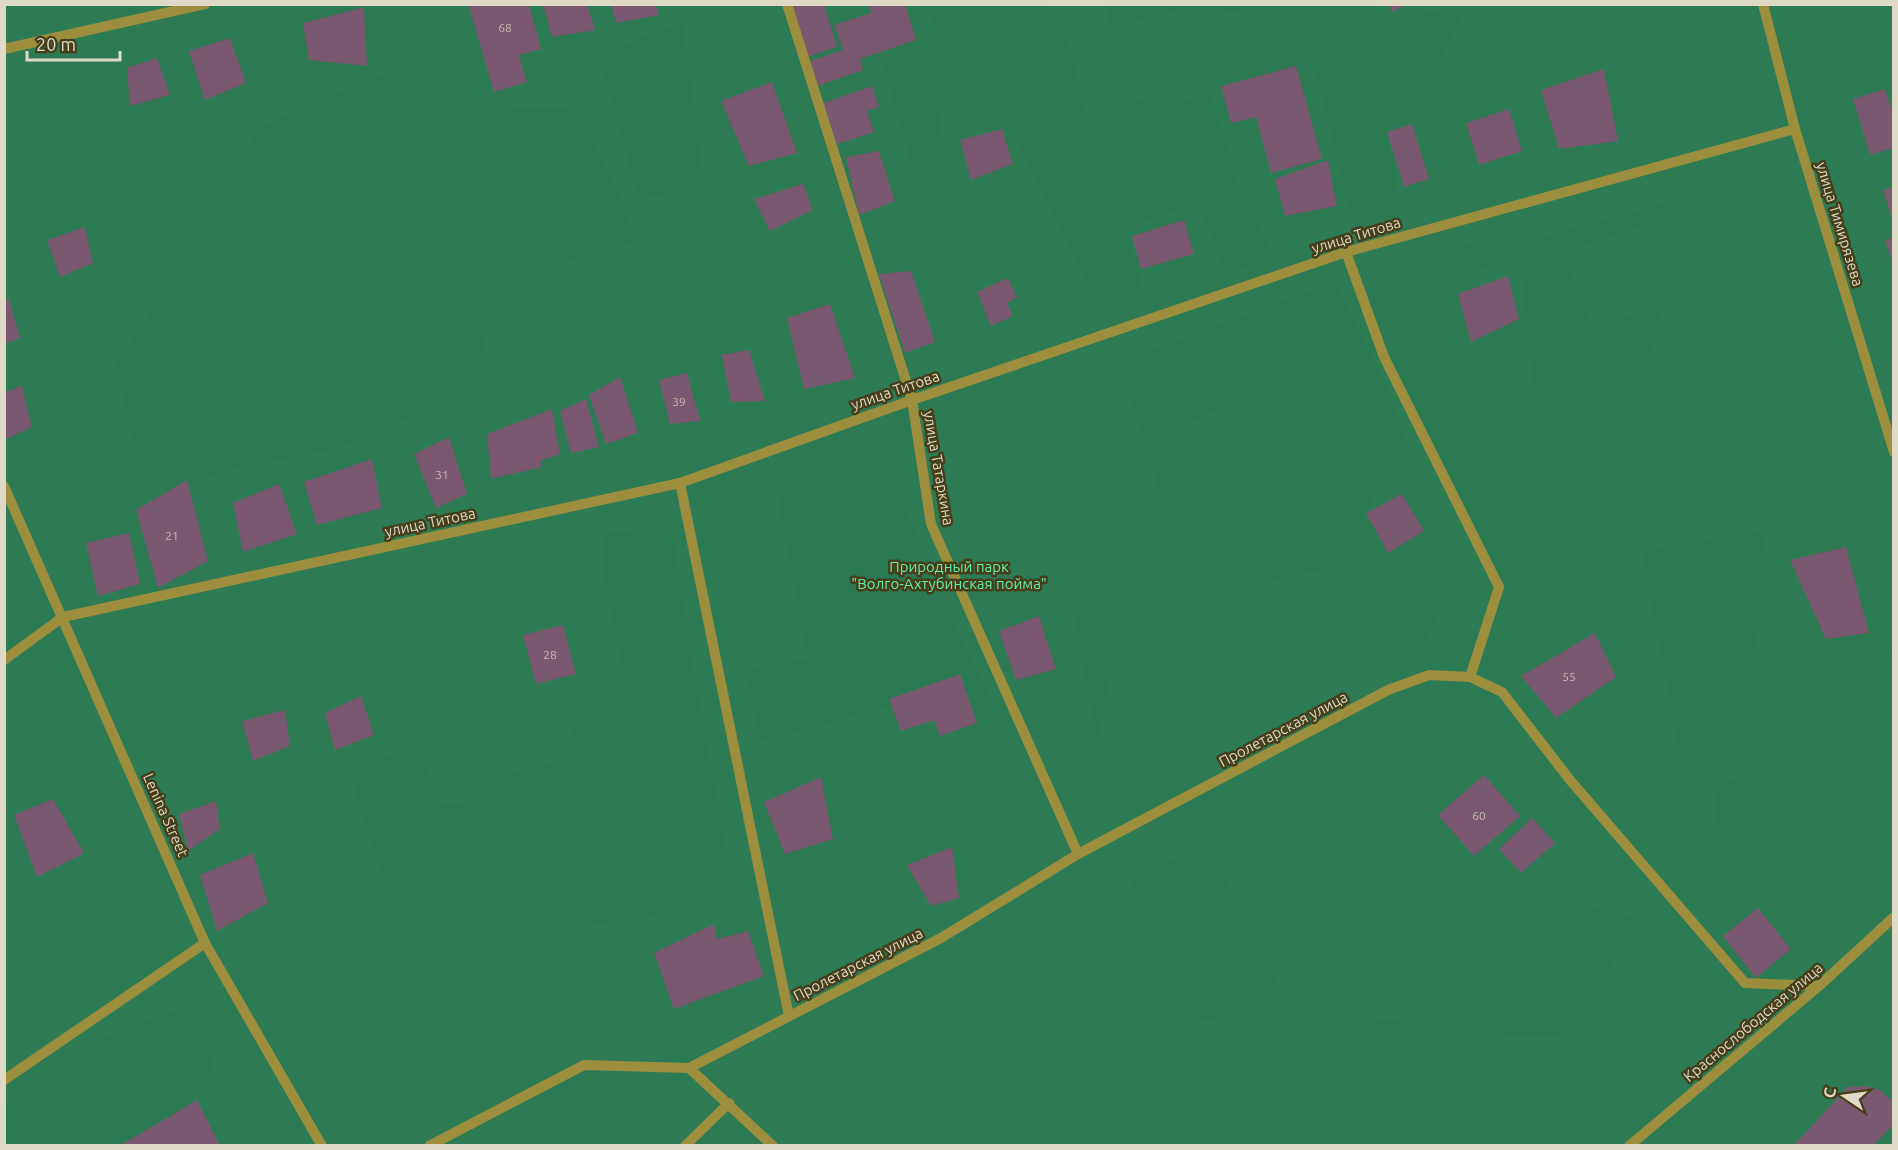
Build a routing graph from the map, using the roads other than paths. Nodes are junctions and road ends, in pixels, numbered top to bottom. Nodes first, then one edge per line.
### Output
1 (205, 4) edge
2 (787, 4) edge
3 (1764, 4) edge
4 (4, 49) edge
5 (1795, 129) junction
6 (1346, 252) junction
7 (912, 400) junction
8 (1893, 452) edge
9 (680, 483) junction
10 (4, 486) edge
11 (63, 617) junction
12 (4, 660) edge
13 (1470, 677) junction
14 (1077, 854) junction
15 (1893, 918) edge
16 (205, 943) junction
17 (1819, 986) junction
18 (789, 1016) junction
19 (689, 1068) junction
20 (4, 1080) edge
21 (729, 1103) junction
22 (322, 1146) edge
23 (429, 1146) edge
24 (685, 1146) edge
25 (773, 1146) edge
26 (1629, 1146) edge

1 - 4 street
2 - 7 street, улица Татаркина
3 - 5 street, улица Тимирязева
5 - 6 street, улица Титова
5 - 8 street, улица Тимирязева
6 - 7 street, улица Титова
6 - 13 street
7 - 9 street, улица Титова
7 - 14 street, улица Татаркина
9 - 11 street, улица Титова
9 - 18 street
10 - 11 street, Lenina Street
11 - 12 street, улица Титова
11 - 16 street, Lenina Street
13 - 14 street, Пролетарская улица
13 - 17 street, Пролетарская улица
14 - 18 street, Пролетарская улица
15 - 17 street, Краснослободская улица
16 - 20 street
16 - 22 street, Lenina Street
17 - 26 street, Краснослободская улица
18 - 19 street, Пролетарская улица
19 - 21 street
19 - 23 street
21 - 24 street
21 - 25 street

